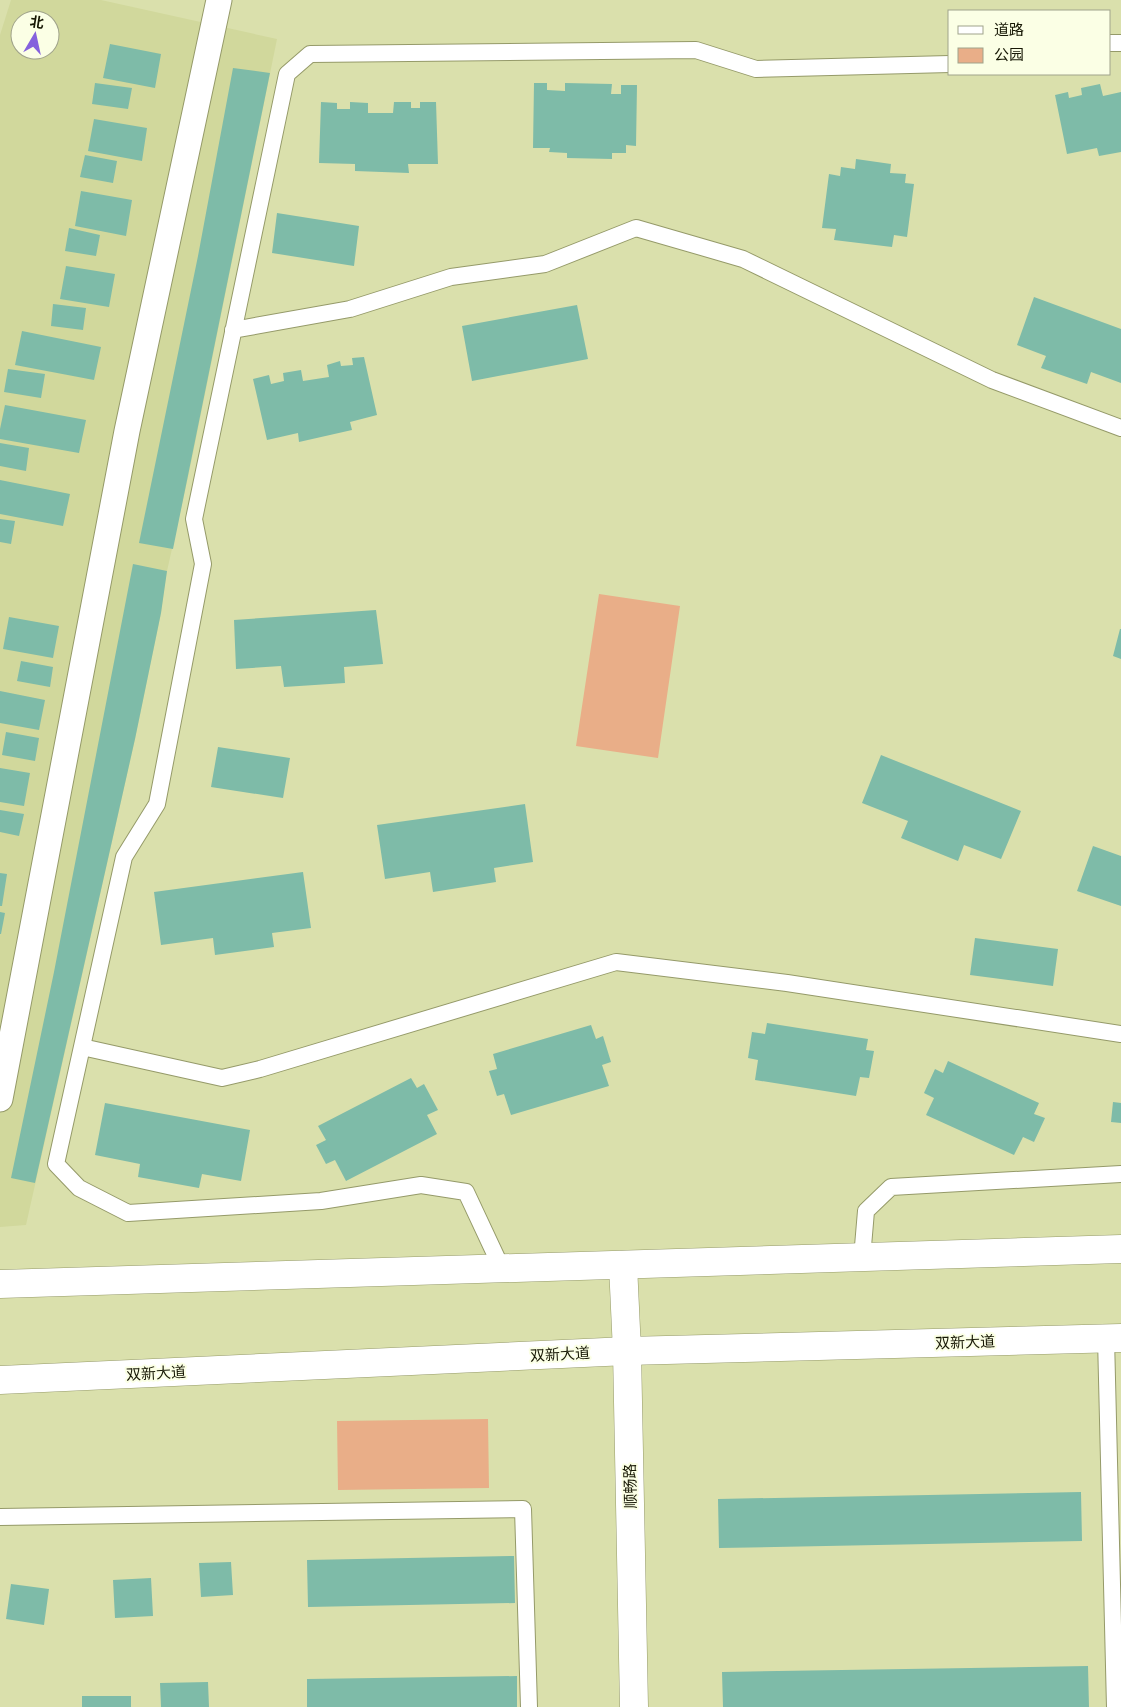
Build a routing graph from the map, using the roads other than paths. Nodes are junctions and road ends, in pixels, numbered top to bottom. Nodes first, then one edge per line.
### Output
1 (219, 0) edge
2 (948, 64) edge
3 (233, 330) junction
4 (1121, 428) edge
5 (1121, 1034) edge
6 (82, 1047) junction
7 (0, 1099) edge
8 (1121, 1174) edge
9 (1121, 1250) edge
10 (862, 1258) junction
11 (623, 1265) junction
12 (502, 1269) junction
13 (0, 1284) edge
14 (1114, 1338) edge
15 (627, 1351) junction
16 (0, 1380) edge
17 (0, 1517) edge
18 (529, 1707) edge
19 (634, 1707) edge
20 (1115, 1707) edge

1 - 7 street
2 - 3 lane
3 - 4 lane
3 - 6 lane
5 - 6 lane
6 - 12 lane
8 - 10 lane
9 - 10 main road
10 - 11 main road
11 - 12 main road
11 - 15 main road, 顺畅路
12 - 13 main road
14 - 15 main road, 双新大道
14 - 20 lane
15 - 16 main road, 双新大道
15 - 19 main road, 顺畅路
17 - 18 lane

